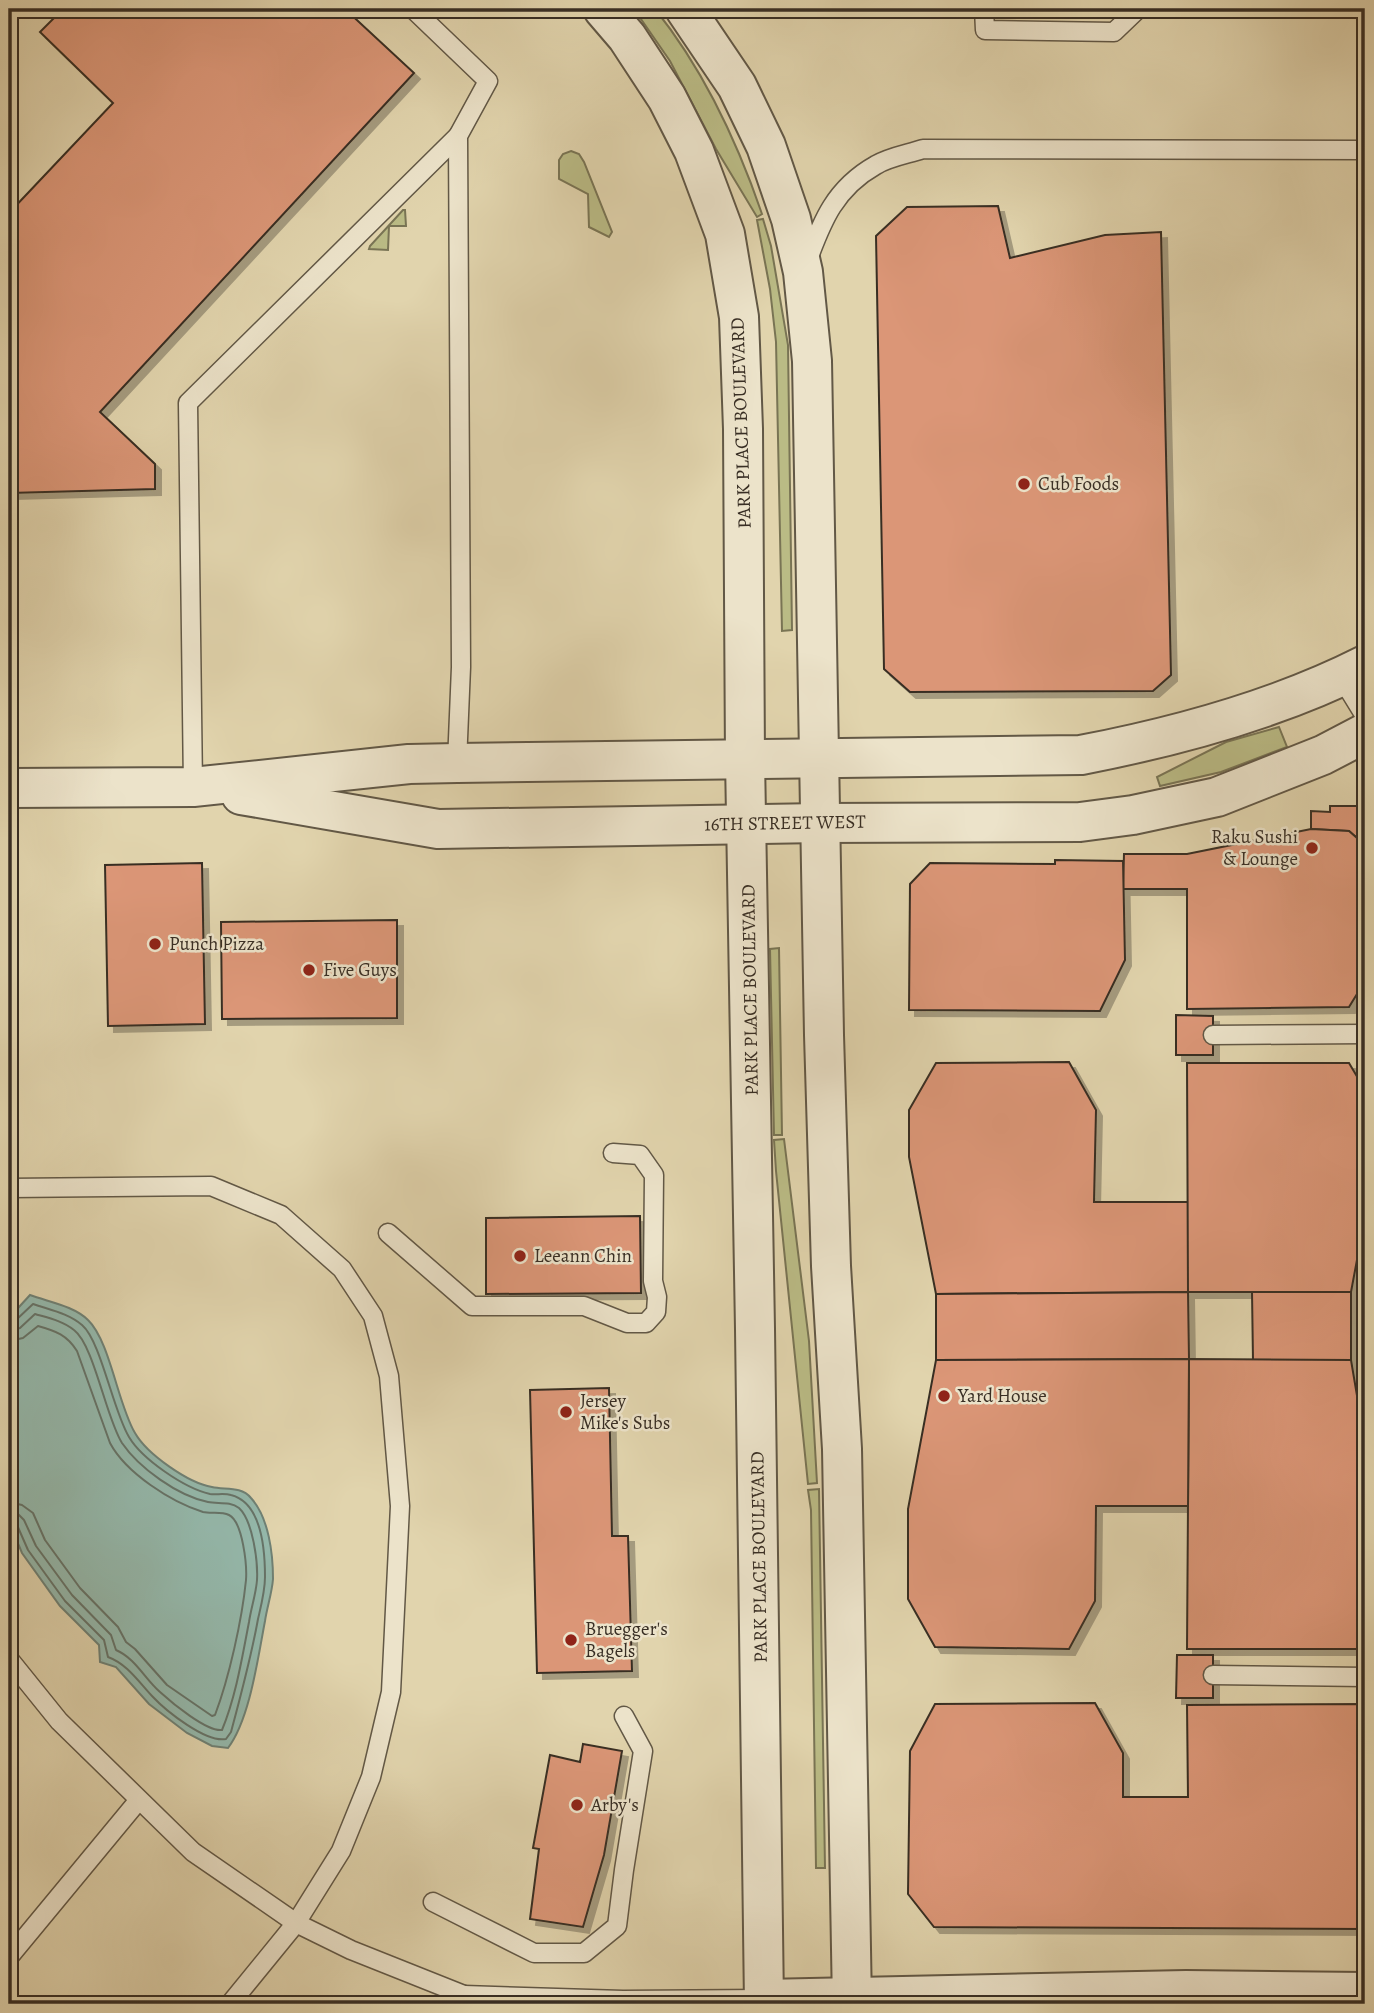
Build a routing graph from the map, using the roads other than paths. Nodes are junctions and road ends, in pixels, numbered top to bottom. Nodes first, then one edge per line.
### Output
1 (413, 9) edge
2 (603, 9) edge
3 (685, 9) edge
4 (984, 9) edge
5 (1138, 9) edge
6 (458, 136) junction
7 (1365, 150) edge
8 (803, 272) junction
9 (1353, 671) edge
10 (1365, 716) edge
11 (1365, 733) edge
12 (819, 758) junction
13 (745, 759) junction
14 (457, 763) junction
15 (193, 787) junction
16 (9, 788) edge
17 (820, 823) junction
18 (746, 824) junction
19 (1365, 1034) edge
20 (1213, 1035) dead end
21 (613, 1153) dead end
22 (9, 1188) edge
23 (388, 1233) dead end
24 (9, 1659) edge
25 (1213, 1675) dead end
26 (1365, 1676) edge
27 (624, 1716) dead end
28 (138, 1801) junction
29 (433, 1902) dead end
30 (296, 1923) junction
31 (9, 1957) edge
32 (1365, 1992) edge
33 (469, 2000) edge
34 (852, 2001) edge
35 (764, 2002) edge
36 (230, 2004) edge

1 - 6 lane
2 - 13 street, PARK PLACE BOULEVARD
3 - 8 street
4 - 5 lane
6 - 14 lane
6 - 15 lane
7 - 8 lane
8 - 12 street
9 - 10 lane
9 - 12 street, 16TH STREET WEST
11 - 17 street, 16TH STREET WEST
12 - 13 street, 16TH STREET WEST
12 - 17 street
13 - 14 street, 16TH STREET WEST
13 - 18 street, PARK PLACE BOULEVARD
14 - 15 street, 16TH STREET WEST
15 - 16 street, 16TH STREET WEST
15 - 18 street, 16TH STREET WEST
17 - 18 street, 16TH STREET WEST
17 - 34 street
18 - 35 street, PARK PLACE BOULEVARD
19 - 20 lane
21 - 23 lane
22 - 30 lane
24 - 28 lane
25 - 26 lane
27 - 29 lane
28 - 30 lane
28 - 31 lane
30 - 33 lane
30 - 36 lane
32 - 34 street
33 - 35 lane
34 - 35 street

